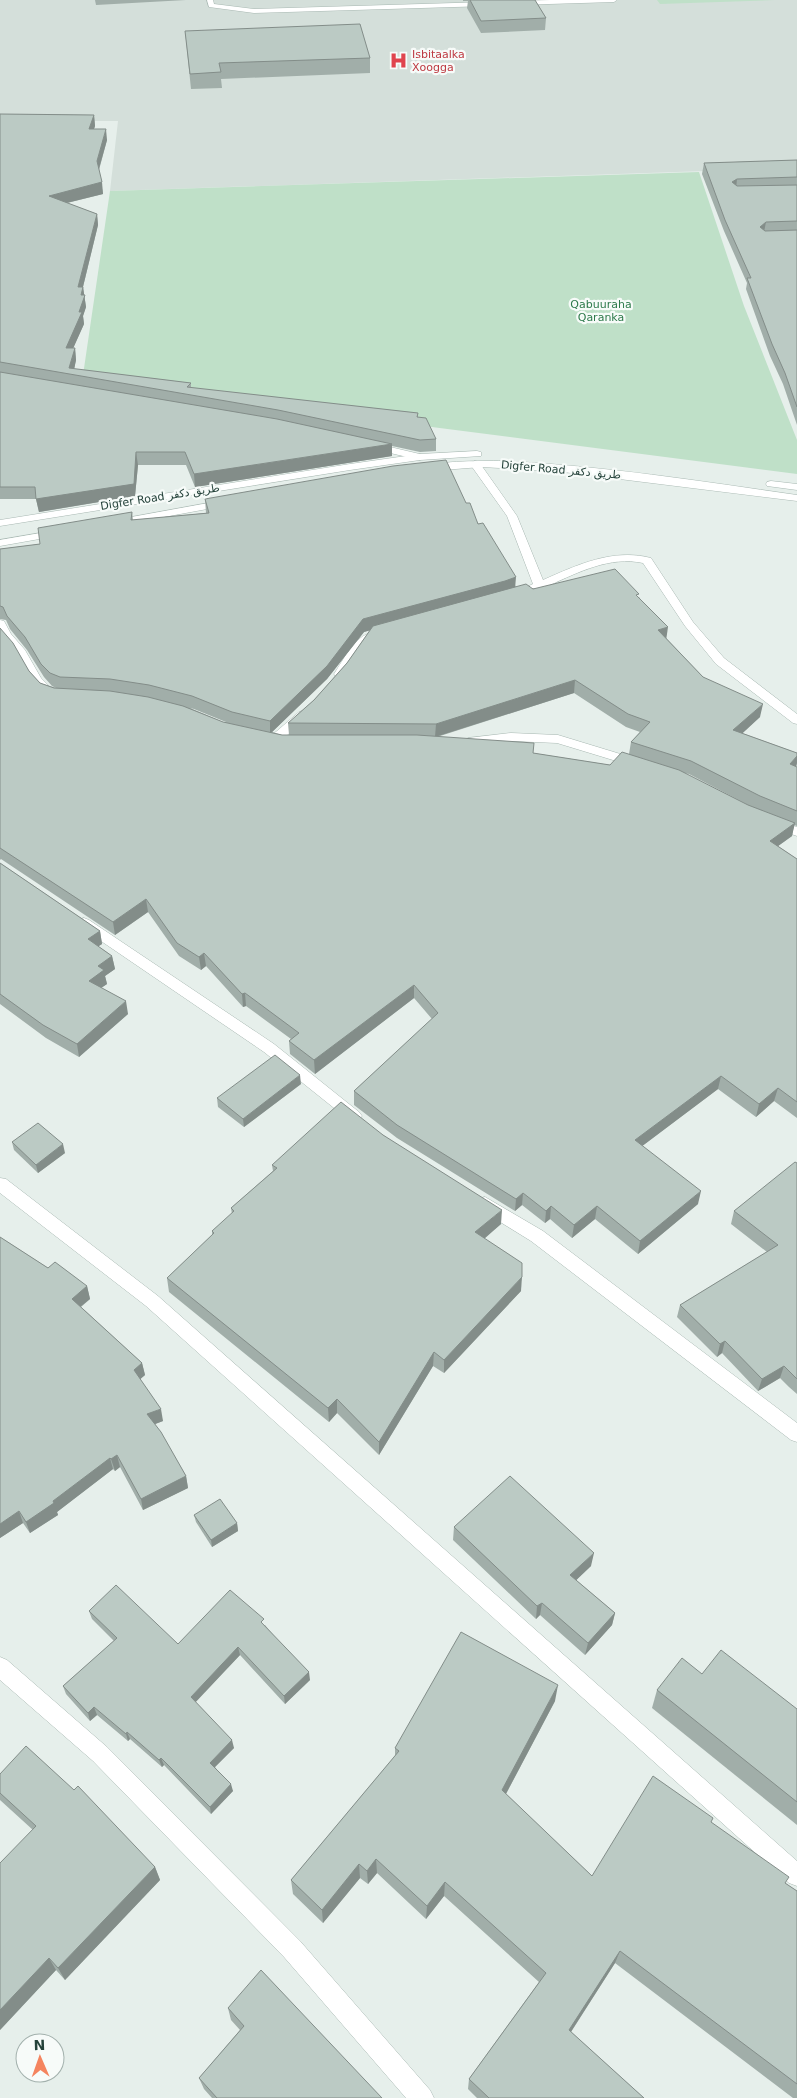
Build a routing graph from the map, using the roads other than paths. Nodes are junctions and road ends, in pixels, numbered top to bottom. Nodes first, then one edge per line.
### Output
1 (210, 0) edge
2 (614, 0) edge
3 (496, 4) edge
4 (505, 4) edge
5 (366, 445) edge
6 (420, 457) junction
7 (475, 464) junction
8 (422, 470) edge
9 (797, 487) edge
10 (797, 498) edge
11 (237, 501) edge
12 (0, 523) edge
13 (100, 525) edge
14 (70, 530) edge
15 (0, 543) edge
16 (540, 587) junction
17 (509, 598) edge
18 (0, 623) edge
19 (383, 632) edge
20 (329, 687) edge
21 (61, 696) edge
22 (309, 709) edge
23 (797, 720) edge
24 (260, 737) edge
25 (274, 740) junction
26 (290, 742) edge
27 (453, 743) edge
28 (648, 767) edge
29 (760, 817) edge
30 (797, 832) edge
31 (71, 914) edge
32 (368, 1126) edge
33 (0, 1184) edge
34 (472, 1196) edge
35 (797, 1434) edge
36 (0, 1667) edge
37 (797, 1875) edge
38 (422, 2098) edge

1 - 3 street
2 - 4 street
5 - 6 street
6 - 9 street, Digfer Road طريق دكفر
6 - 12 street, Digfer Road طريق دكفر
7 - 8 street, Digfer Road طريق دكفر
7 - 10 street, Digfer Road طريق دكفر
7 - 16 street
11 - 13 street, Digfer Road طريق دكفر
14 - 15 street
16 - 17 street
16 - 23 street
18 - 21 street
19 - 20 street
22 - 25 street
24 - 25 street
25 - 26 street
27 - 28 street
29 - 30 street
31 - 32 street
33 - 37 street
34 - 35 street
36 - 38 street

